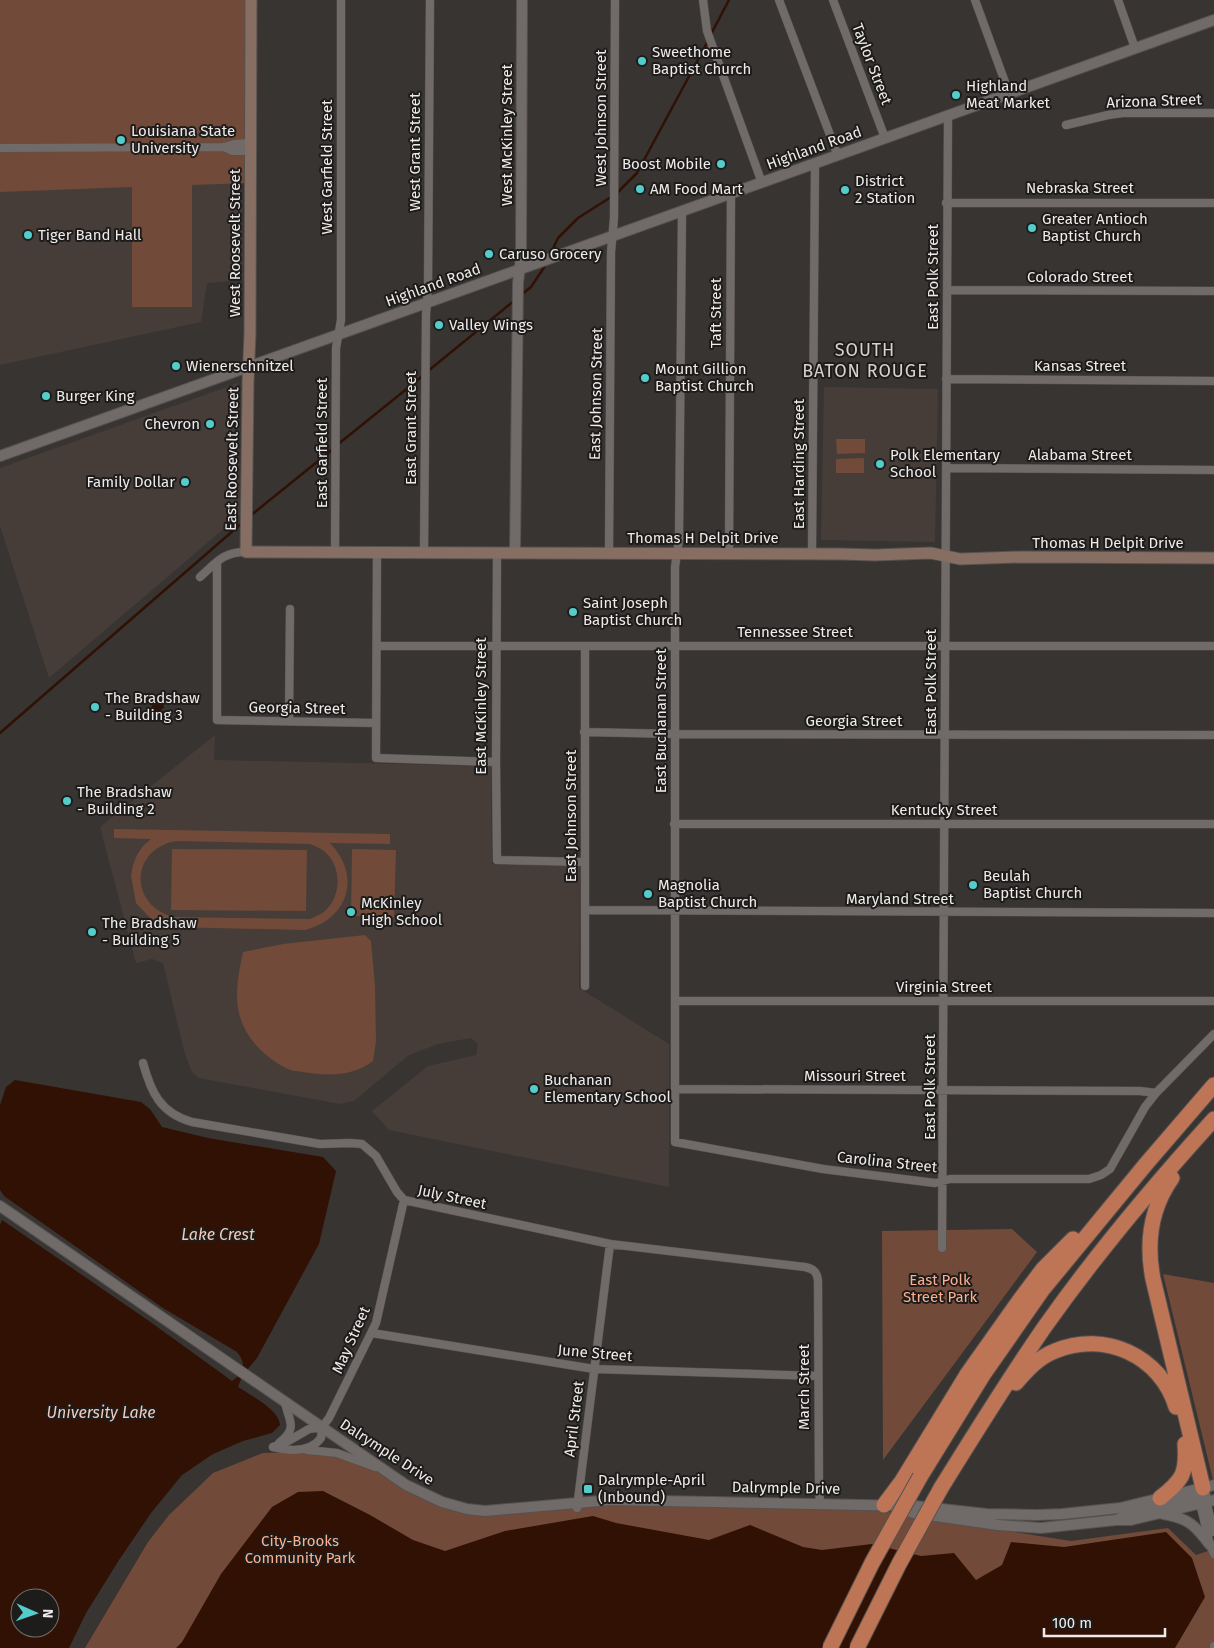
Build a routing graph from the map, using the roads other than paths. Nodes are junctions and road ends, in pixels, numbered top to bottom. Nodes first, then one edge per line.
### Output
1 (250, 0) edge
2 (341, 0) edge
3 (430, 0) edge
4 (522, 0) edge
5 (615, 0) edge
6 (703, 0) edge
7 (779, 0) edge
8 (833, 0) edge
9 (975, 0) edge
10 (1118, 0) edge
11 (1214, 20) edge
12 (1135, 48) junction
13 (1009, 93) junction
14 (1214, 113) edge
15 (948, 116) junction
16 (1066, 125) dead end
17 (885, 138) junction
18 (250, 147) junction
19 (0, 148) edge
20 (838, 156) junction
21 (815, 164) junction
22 (762, 183) junction
23 (731, 193) junction
24 (946, 203) junction
25 (1214, 203) edge
26 (682, 211) junction
27 (613, 236) junction
28 (524, 268) junction
29 (946, 290) junction
30 (1214, 291) edge
31 (427, 303) junction
32 (338, 335) junction
33 (249, 367) junction
34 (946, 379) junction
35 (1214, 380) edge
36 (0, 456) edge
37 (946, 468) junction
38 (1214, 470) edge
39 (246, 552) junction
40 (335, 552) junction
41 (377, 552) junction
42 (424, 552) junction
43 (497, 552) junction
44 (515, 552) junction
45 (608, 553) junction
46 (677, 553) junction
47 (729, 553) junction
48 (812, 554) junction
49 (946, 556) junction
50 (1214, 558) edge
51 (217, 562) junction
52 (200, 577) dead end
53 (290, 609) dead end
54 (497, 645) junction
55 (377, 646) junction
56 (585, 646) junction
57 (675, 646) junction
58 (1214, 646) edge
59 (945, 647) junction
60 (289, 721) junction
61 (376, 724) junction
62 (584, 732) junction
63 (675, 734) junction
64 (945, 735) junction
65 (1214, 735) edge
66 (496, 762) junction
67 (674, 824) junction
68 (945, 824) junction
69 (1214, 824) edge
70 (584, 862) junction
71 (585, 910) junction
72 (674, 911) junction
73 (944, 913) junction
74 (1214, 913) edge
75 (586, 986) dead end
76 (675, 1001) junction
77 (943, 1001) junction
78 (1214, 1002) edge
79 (1214, 1034) edge
80 (143, 1063) dead end
81 (1214, 1085) edge
82 (675, 1089) junction
83 (944, 1090) junction
84 (1156, 1094) junction
85 (1214, 1119) edge
86 (675, 1142) joint
87 (944, 1181) junction
88 (404, 1200) junction
89 (0, 1206) edge
90 (1094, 1227) junction
91 (610, 1244) junction
92 (942, 1248) dead end
93 (815, 1271) joint
94 (372, 1333) junction
95 (594, 1369) junction
96 (818, 1376) junction
97 (284, 1401) junction
98 (322, 1427) junction
99 (971, 1438) junction
100 (278, 1444) junction
101 (1189, 1446) junction
102 (300, 1449) junction
103 (383, 1469) junction
104 (1214, 1473) edge
105 (1205, 1495) edge
106 (1160, 1498) junction
107 (820, 1504) junction
108 (577, 1505) junction
109 (884, 1505) junction
110 (1160, 1514) junction
111 (1116, 1520) junction
112 (1214, 1532) edge
113 (1212, 1550) edge
114 (830, 1648) edge
115 (857, 1648) edge

1 - 18 main road, West Roosevelt Street
2 - 32 street, West Garfield Street
3 - 31 street, West Grant Street
4 - 28 street, West McKinley Street
5 - 27 street, West Johnson Street
6 - 22 street
7 - 20 street
8 - 17 street, Taylor Street
9 - 13 street
10 - 12 street
11 - 12 street, Highland Road
12 - 13 street, Highland Road
13 - 15 street, Highland Road
14 - 16 street, Arizona Street
15 - 17 street, Highland Road
15 - 24 street, East Polk Street
17 - 20 street, Highland Road
18 - 19 street
18 - 33 main road, West Roosevelt Street
20 - 21 street, Highland Road
21 - 22 street, Highland Road
21 - 48 street, East Harding Street
22 - 23 street, Highland Road
23 - 26 street, Highland Road
23 - 47 street, Taft Street
24 - 25 street, Nebraska Street
24 - 29 street, East Polk Street
26 - 27 street, Highland Road
26 - 46 street, East Buchanan Street
27 - 28 street, Highland Road
27 - 45 street, East Johnson Street
28 - 31 street, Highland Road
28 - 44 street
29 - 30 street, Colorado Street
29 - 34 street, East Polk Street
31 - 32 street, Highland Road
31 - 42 street, East Grant Street
32 - 33 street, Highland Road
32 - 40 street, East Garfield Street
33 - 36 street, Highland Road
33 - 39 main road, East Roosevelt Street
34 - 35 street, Kansas Street
34 - 37 street, East Polk Street
37 - 38 street, Alabama Street
37 - 49 street, East Polk Street
39 - 40 main road, Thomas H Delpit Drive
39 - 51 street, Thomas H Delpit Drive
40 - 41 main road, Thomas H Delpit Drive
41 - 42 main road, Thomas H Delpit Drive
41 - 55 street
42 - 43 main road, Thomas H Delpit Drive
43 - 44 main road, Thomas H Delpit Drive
43 - 54 street, East McKinley Street
44 - 45 main road, Thomas H Delpit Drive
45 - 46 main road, Thomas H Delpit Drive
46 - 47 main road, Thomas H Delpit Drive
46 - 57 street, East Buchanan Street
47 - 48 main road, Thomas H Delpit Drive
48 - 49 main road, Thomas H Delpit Drive
49 - 50 main road, Thomas H Delpit Drive
49 - 59 street, East Polk Street
51 - 52 street, Thomas H Delpit Drive
51 - 60 street, Georgia Street
53 - 60 street
54 - 55 street, Tennessee Street
54 - 56 street, Tennessee Street
54 - 66 street, East McKinley Street
55 - 61 street
56 - 57 street, Tennessee Street
56 - 62 street, East Johnson Street
57 - 59 street, Tennessee Street
57 - 63 street, East Buchanan Street
58 - 59 street, Tennessee Street
59 - 64 street, East Polk Street
60 - 61 street, Georgia Street
61 - 66 street
62 - 63 street, Georgia Street
62 - 70 street, East Johnson Street
63 - 64 street, Georgia Street
63 - 67 street, East Buchanan Street
64 - 65 street, Georgia Street
64 - 68 street, East Polk Street
66 - 70 street, East McKinley Street
67 - 68 street, Kentucky Street
67 - 72 street, East Buchanan Street
68 - 69 street, Kentucky Street
68 - 73 street, East Polk Street
70 - 71 street, East Johnson Street
71 - 72 street, Maryland Street
71 - 75 street, East Johnson Street
72 - 73 street, Maryland Street
72 - 76 street, East Buchanan Street
73 - 74 street, Maryland Street
73 - 77 street, East Polk Street
76 - 77 street, Virginia Street
76 - 82 street, East Buchanan Street
77 - 78 street, Virginia Street
77 - 83 street, East Polk Street
79 - 84 street
80 - 88 street, July Street
81 - 90 highway
82 - 83 street, Missouri Street
82 - 86 street, East Buchanan Street
83 - 84 street, Missouri Street
83 - 87 street, East Polk Street
84 - 87 street, Carolina Street
85 - 99 highway
85 - 101 highway
86 - 87 street, Carolina Street
87 - 92 street, East Polk Street
88 - 91 street, July Street
88 - 94 street, May Street
89 - 97 street, Dalrymple Drive
90 - 109 highway
90 - 114 highway, bridge
91 - 93 street, July Street
91 - 95 street, April Street
93 - 96 street, March Street
94 - 95 street, June Street
94 - 98 street, May Street
95 - 96 street, June Street
95 - 108 street, April Street
96 - 107 street, March Street
97 - 98 street, Dalrymple Drive
97 - 100 street
98 - 100 street
98 - 102 street, May Street
98 - 103 street, Dalrymple Drive
99 - 101 highway
99 - 115 highway, bridge
100 - 102 street
101 - 104 highway
101 - 105 highway
101 - 106 highway
102 - 103 street
103 - 108 street, Dalrymple Drive
105 - 106 street, Dalrymple Drive
105 - 110 street, Dalrymple Drive
105 - 111 street
105 - 112 street
105 - 113 street
106 - 109 street, Dalrymple Drive
107 - 108 street, Dalrymple Drive
107 - 109 street, Dalrymple Drive
109 - 111 street, Dalrymple Drive
110 - 111 street, Dalrymple Drive
110 - 113 street

